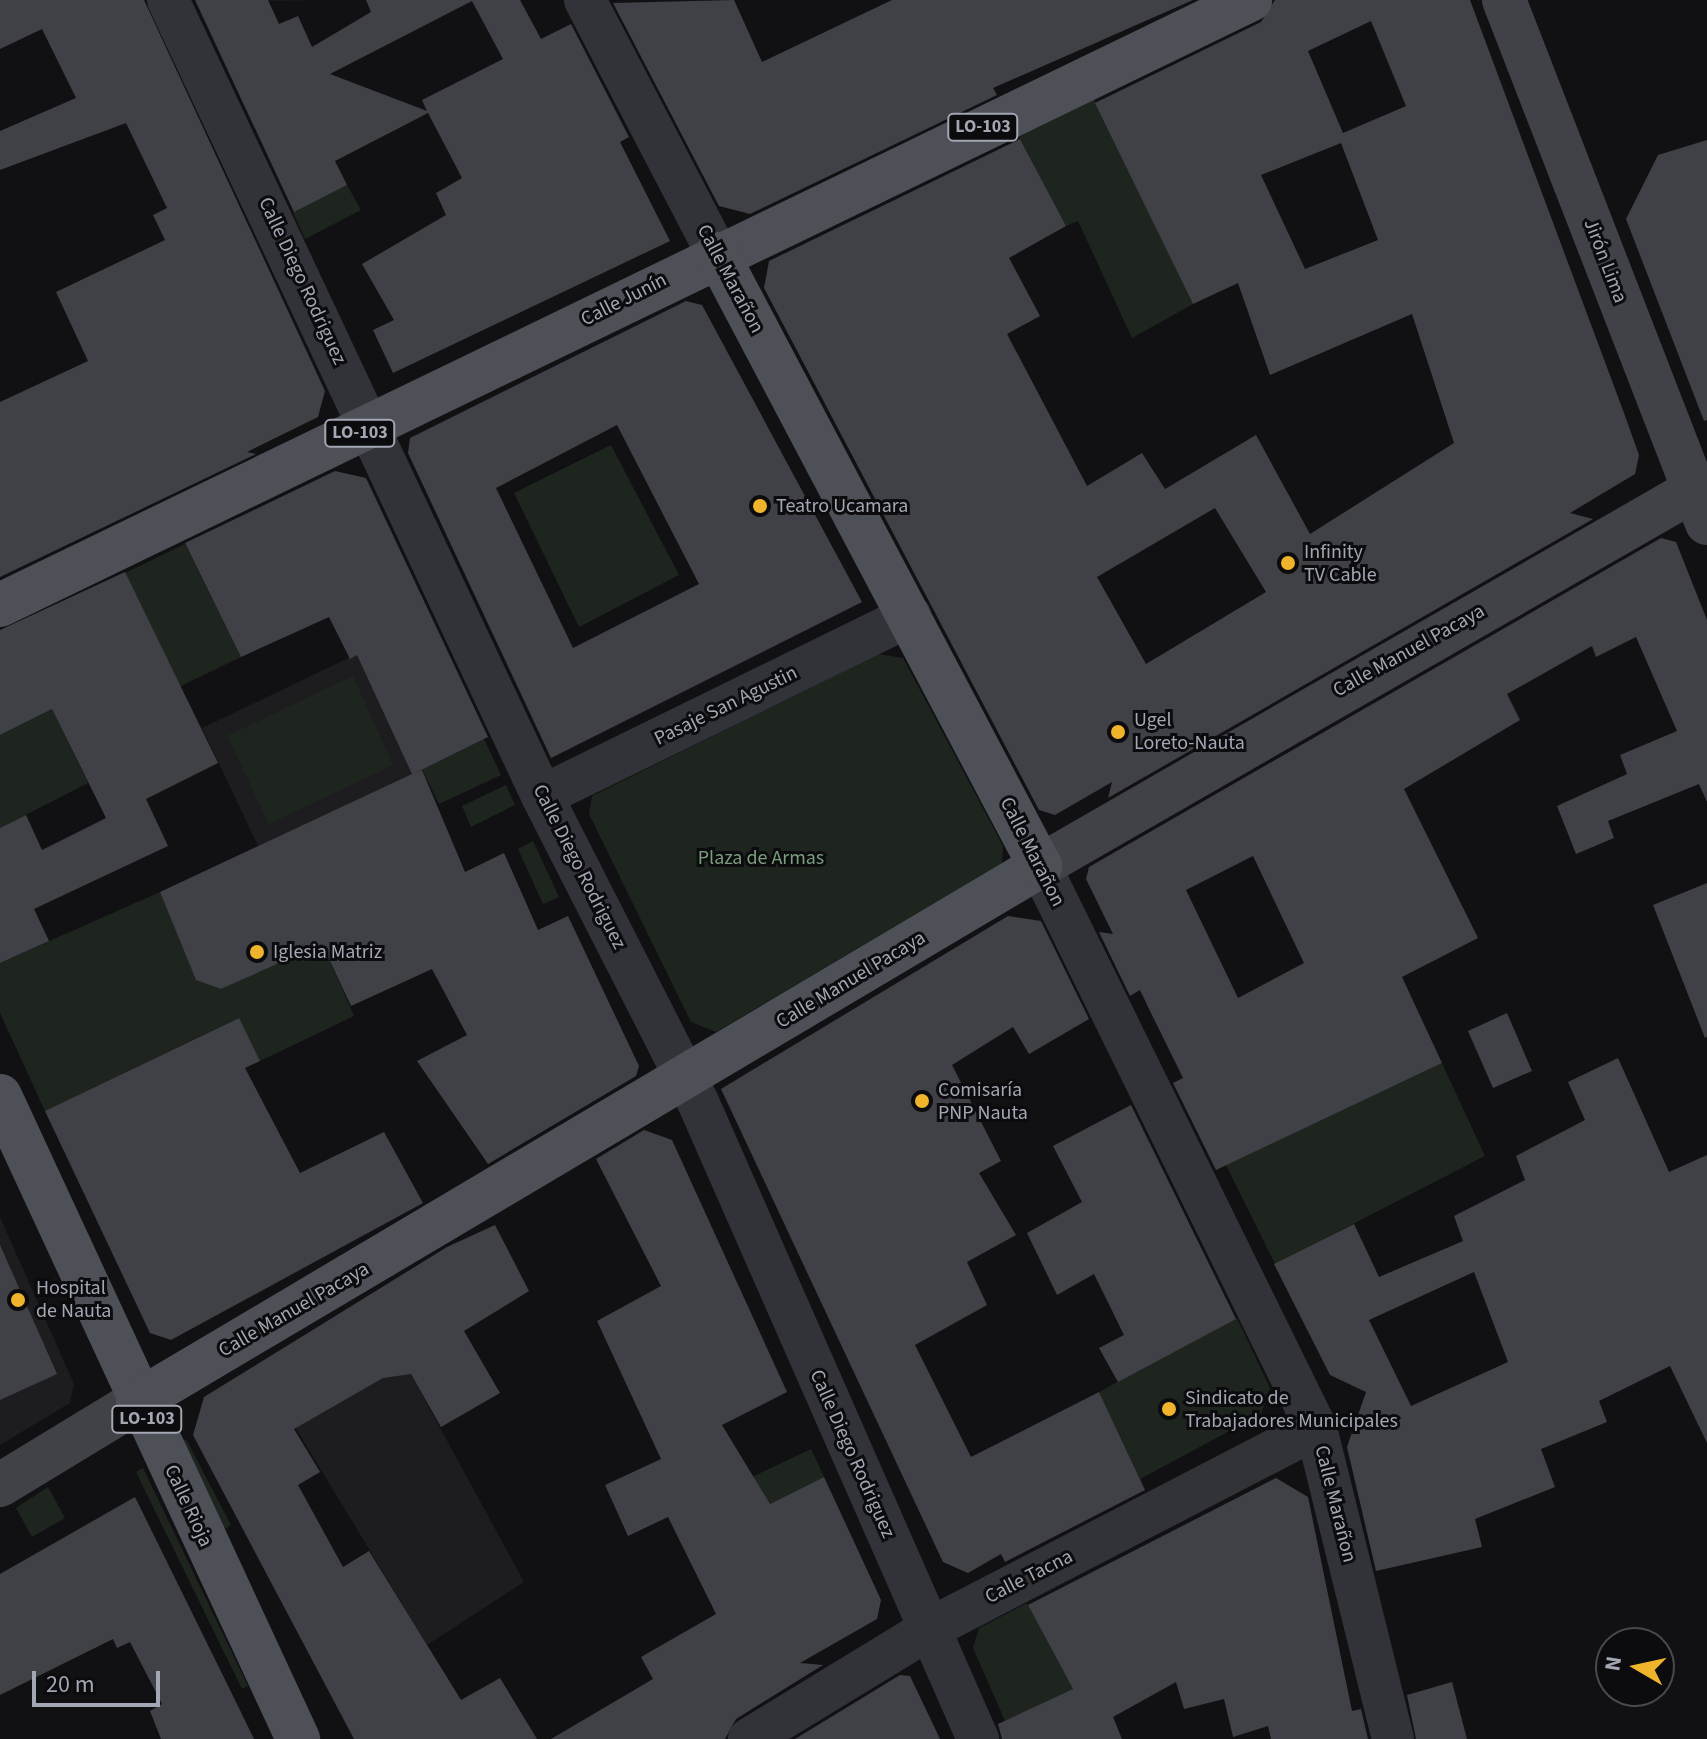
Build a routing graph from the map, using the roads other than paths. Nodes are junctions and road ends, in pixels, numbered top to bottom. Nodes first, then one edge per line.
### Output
1 (168, 0) edge
2 (585, 0) edge
3 (1250, 0) edge
4 (1504, 0) edge
5 (717, 254) junction
6 (370, 428) junction
7 (1703, 499) edge
8 (0, 605) edge
9 (910, 616) junction
10 (542, 796) junction
11 (1040, 866) junction
12 (685, 1079) junction
13 (0, 1096) edge
14 (138, 1401) junction
15 (1316, 1428) junction
16 (0, 1485) edge
17 (929, 1629) junction
18 (298, 1739) edge
19 (749, 1739) edge
20 (978, 1739) edge
21 (1393, 1739) edge

1 - 6 street, Calle Diego Rodriguez
2 - 5 street, Calle Marañon
3 - 5 main road, Calle Junín / LO-103
4 - 7 street, Jirón Lima
5 - 6 main road, Calle Junín / LO-103
5 - 9 main road, Calle Marañon
6 - 8 main road, Calle Junín / LO-103
6 - 10 street, Calle Diego Rodriguez
7 - 11 street, Calle Manuel Pacaya
9 - 10 street, Pasaje San Agustin
9 - 11 main road, Calle Marañon
10 - 12 street, Calle Diego Rodriguez
11 - 12 main road, Calle Manuel Pacaya
11 - 15 street, Calle Marañon
12 - 14 main road, Calle Manuel Pacaya
12 - 17 street, Calle Diego Rodriguez
13 - 14 main road, Calle Rioja / LO-103
14 - 16 street, Calle Manuel Pacaya
14 - 18 main road, Calle Rioja / LO-103
15 - 17 street, Calle Tacna
15 - 21 street, Calle Marañon
17 - 19 street, Calle Tacna
17 - 20 street, Calle Diego Rodriguez

